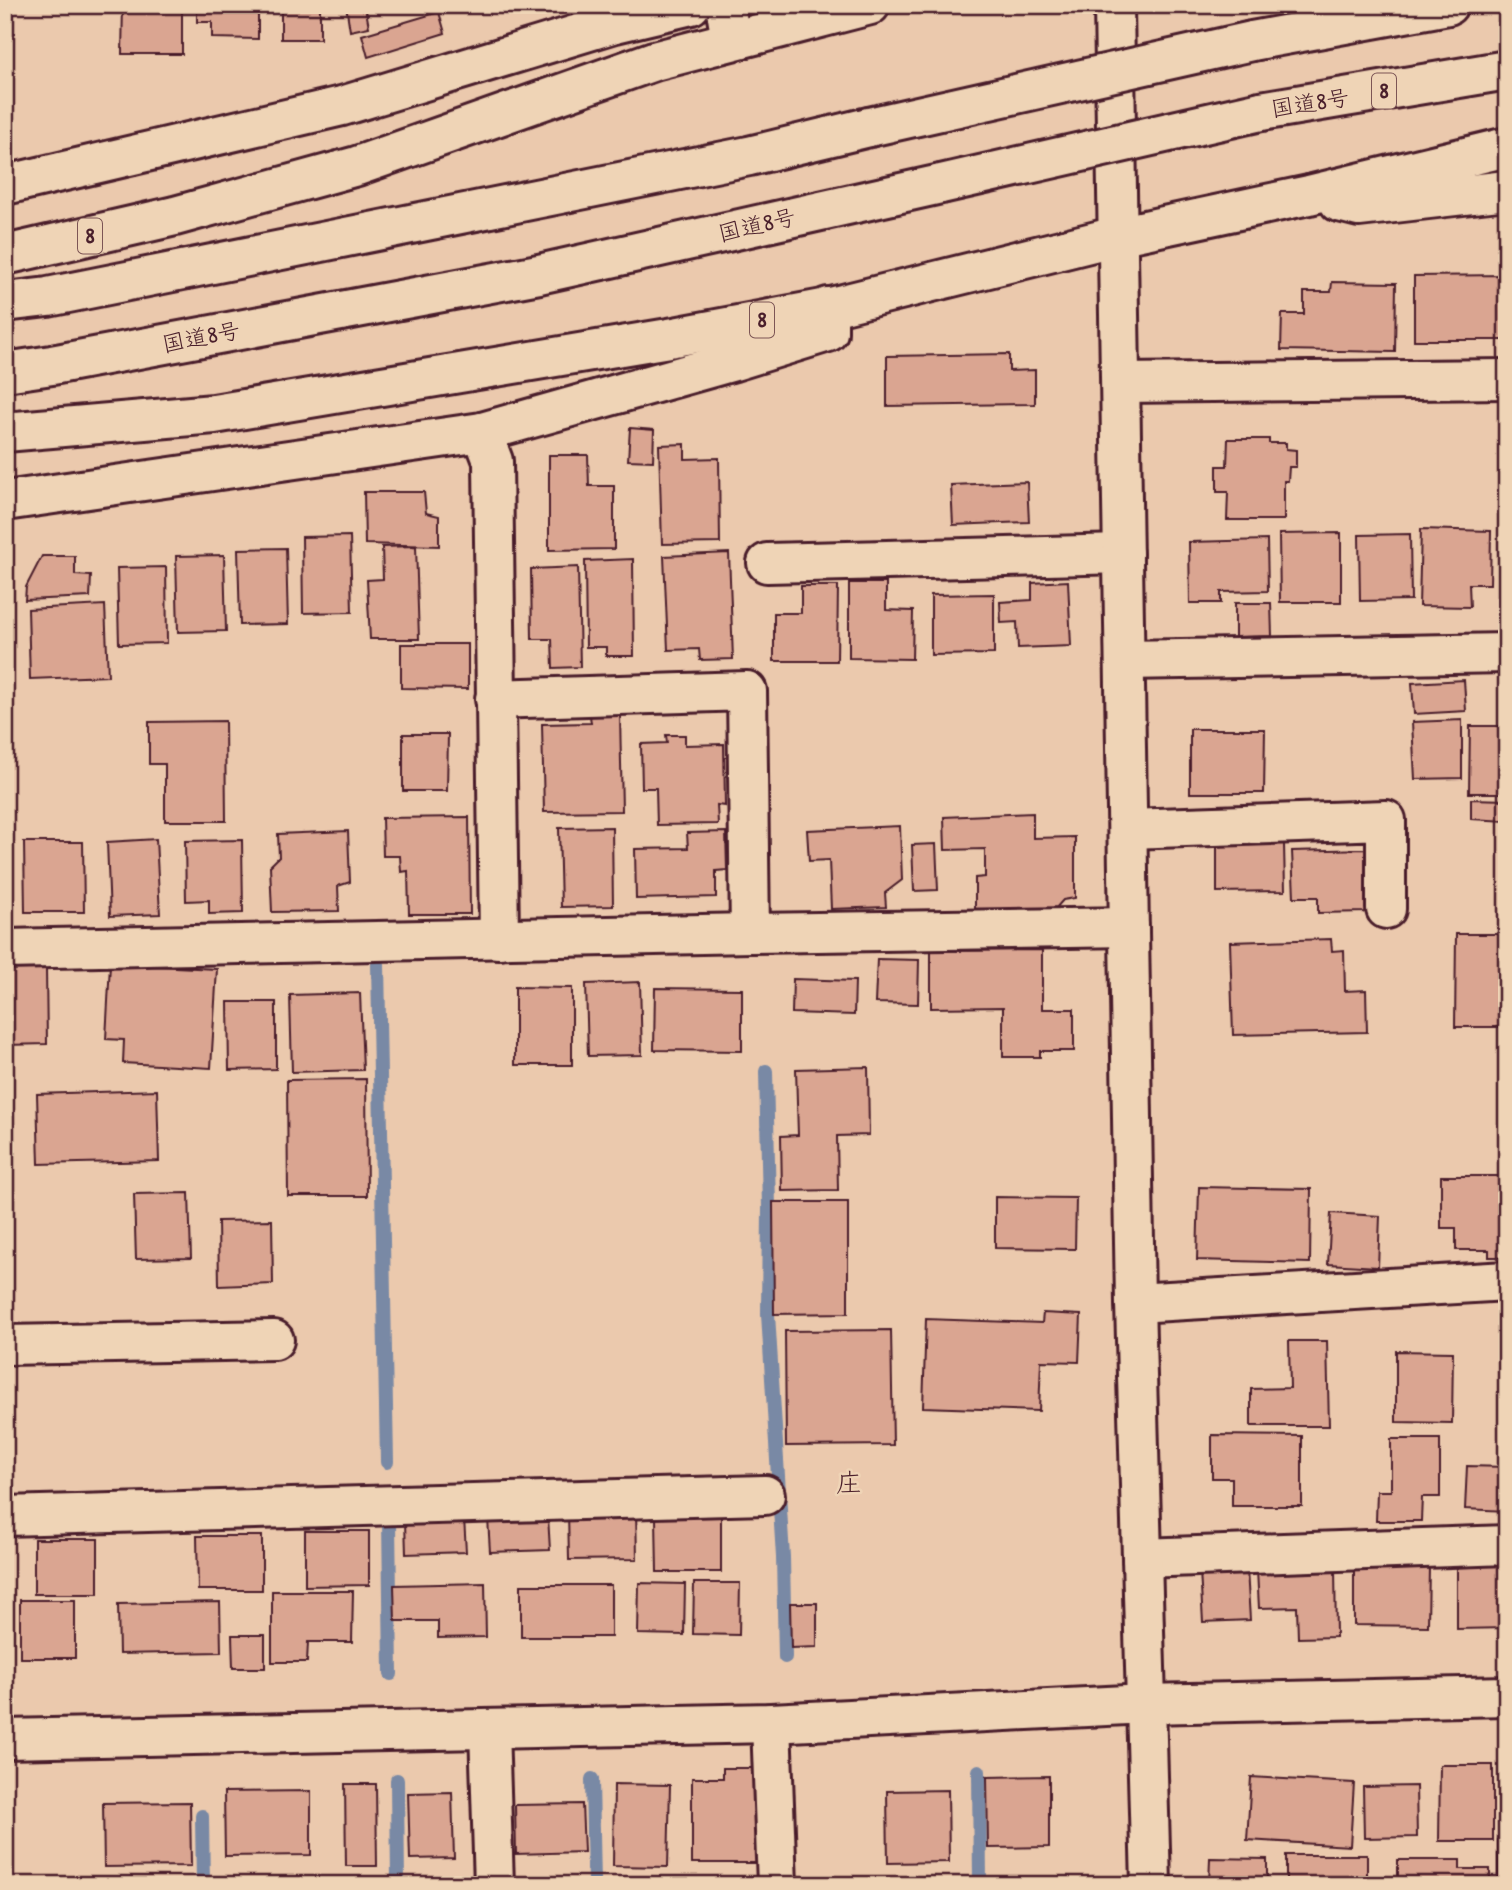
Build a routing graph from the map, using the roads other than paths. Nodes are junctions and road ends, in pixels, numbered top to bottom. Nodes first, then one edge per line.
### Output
1 (691, 5) edge
2 (870, 5) edge
3 (1114, 5) edge
4 (1448, 5) edge
5 (728, 23) edge
6 (1507, 70) edge
7 (1507, 147) edge
8 (5, 185) edge
9 (1507, 190) edge
10 (1309, 195) junction
11 (1117, 236) junction
12 (5, 255) edge
13 (5, 302) edge
14 (828, 307) junction
15 (5, 372) edge
16 (1507, 379) edge
17 (1121, 383) junction
18 (5, 432) edge
19 (482, 432) junction
20 (5, 501) edge
21 (1123, 554) junction
22 (767, 563) dead end
23 (1507, 653) edge
24 (1125, 660) junction
25 (495, 699) junction
26 (1128, 829) junction
27 (1386, 909) dead end
28 (1129, 927) junction
29 (750, 933) junction
30 (499, 939) junction
31 (5, 949) edge
32 (1507, 1281) edge
33 (1135, 1303) junction
34 (274, 1340) dead end
35 (5, 1345) edge
36 (765, 1495) dead end
37 (5, 1516) edge
38 (1507, 1545) edge
39 (1143, 1558) junction
40 (1507, 1696) edge
41 (1146, 1704) junction
42 (771, 1723) junction
43 (489, 1729) junction
44 (5, 1739) edge
45 (494, 1885) edge
46 (777, 1885) edge
47 (1151, 1885) edge

1 - 8 main road
2 - 5 main road, 8
3 - 11 main road
4 - 13 main road, 8, bridge
5 - 12 main road, 8
6 - 15 main road, 国道8号 / 8, bridge
7 - 10 main road, 8
9 - 10 main road, 8
10 - 11 main road, 8
11 - 14 main road, 8
11 - 17 main road
14 - 18 main road, 8
14 - 19 main road
16 - 17 main road
17 - 21 main road
19 - 20 main road
19 - 25 main road
21 - 22 main road
21 - 24 main road
23 - 24 main road
24 - 26 main road
25 - 29 main road
25 - 30 main road
26 - 27 main road
26 - 28 main road
28 - 29 main road
28 - 33 main road
29 - 30 main road
30 - 31 main road
32 - 33 main road
33 - 39 main road
34 - 35 main road
36 - 37 main road
38 - 39 main road
39 - 41 main road
40 - 41 main road
41 - 42 main road
41 - 47 main road
42 - 43 main road
42 - 46 main road
43 - 44 main road
43 - 45 main road

